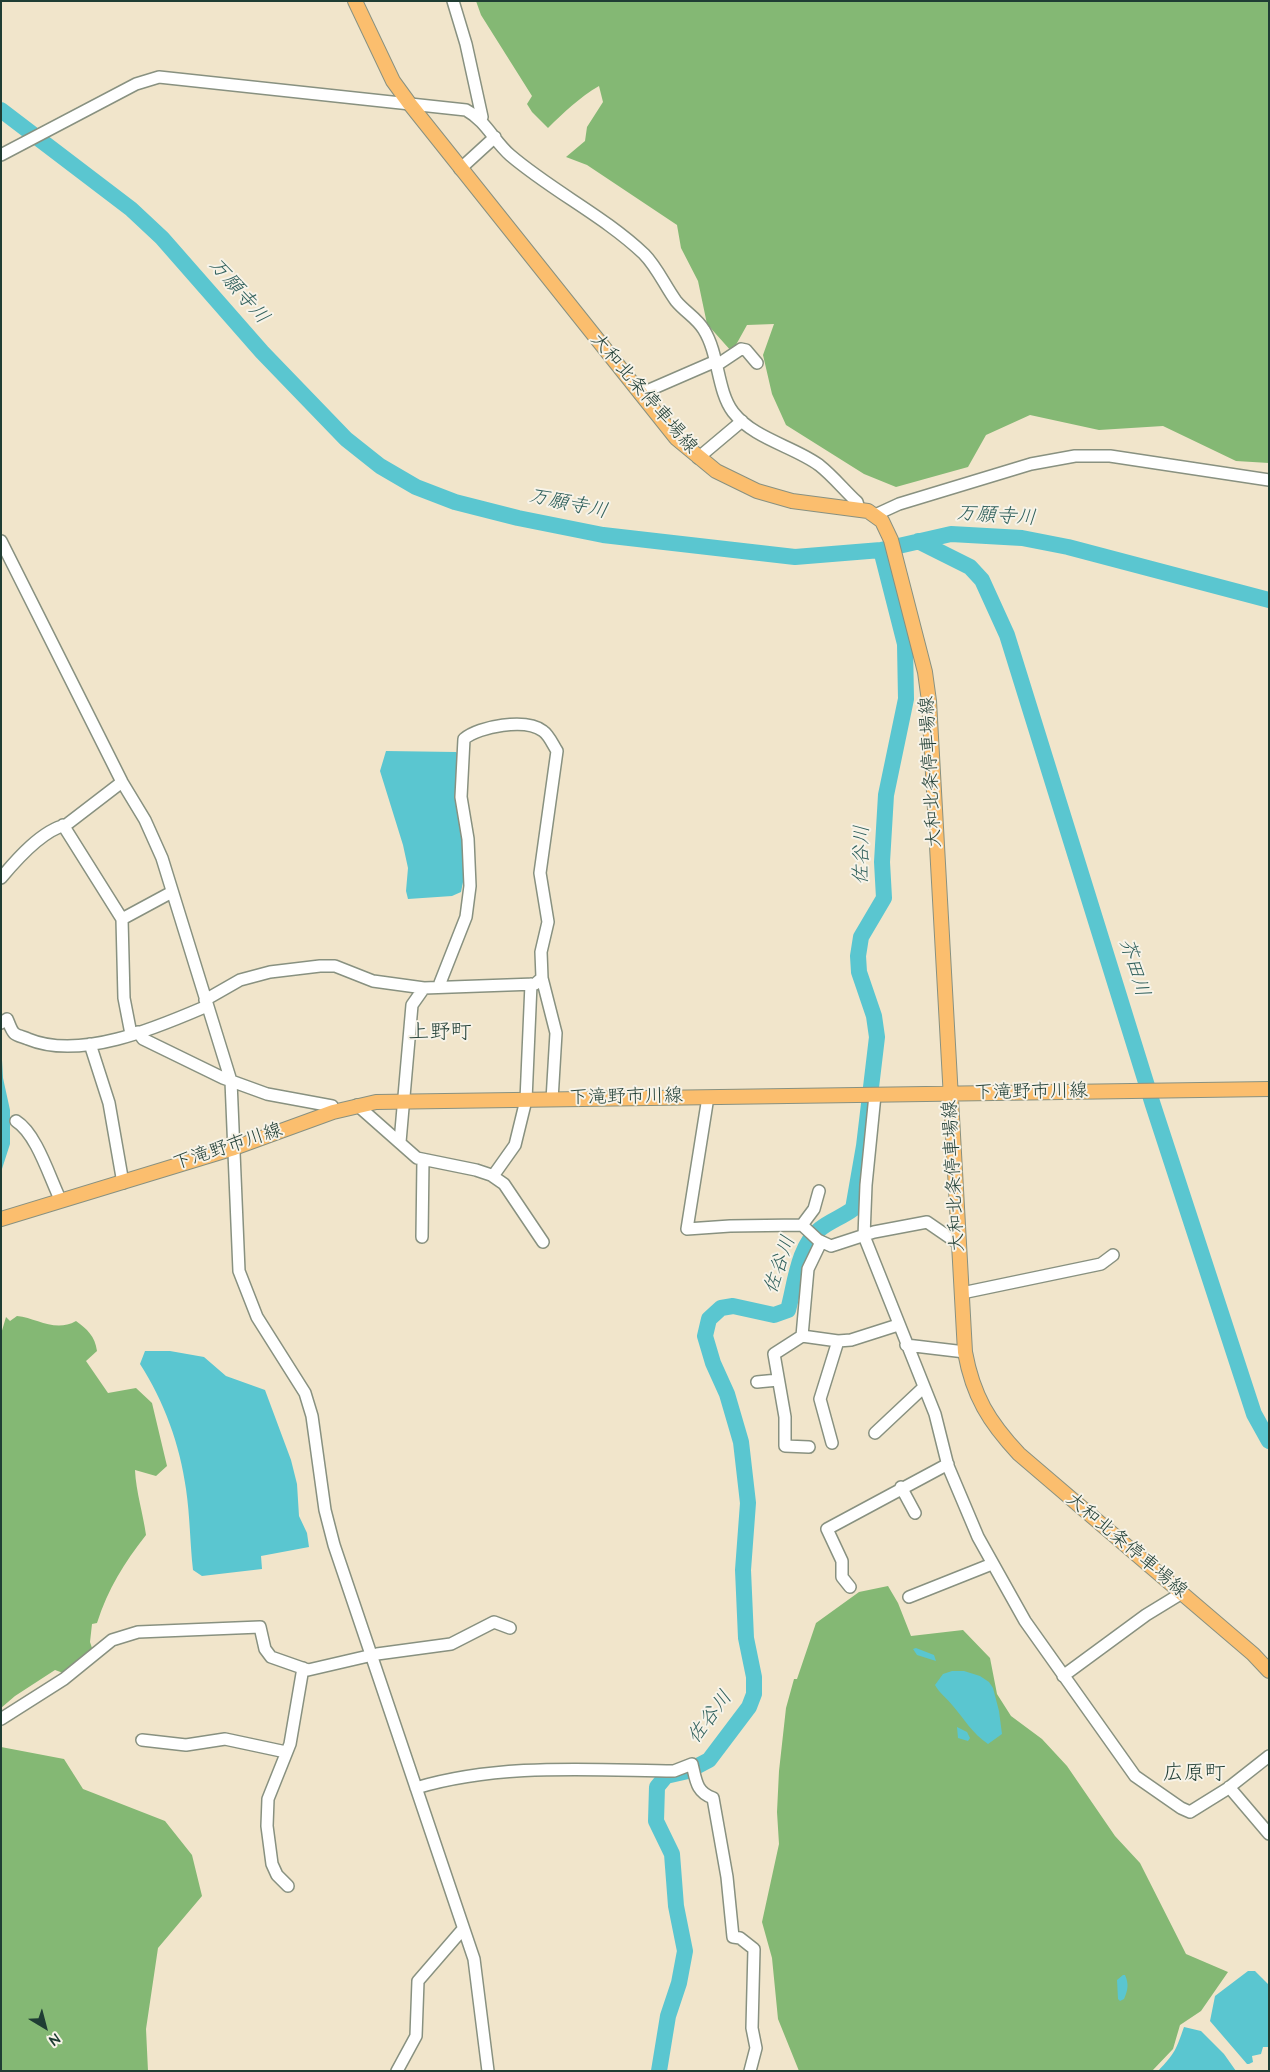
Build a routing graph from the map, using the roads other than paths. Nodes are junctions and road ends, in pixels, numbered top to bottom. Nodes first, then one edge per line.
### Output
1 (355, 1) edge
2 (453, 1) edge
3 (409, 103) junction
4 (480, 119) junction
5 (495, 137) junction
6 (1, 155) edge
7 (460, 168) junction
8 (716, 363) junction
9 (757, 363) dead end
10 (640, 394) junction
11 (742, 421) junction
12 (698, 458) junction
13 (1269, 480) edge
14 (859, 509) junction
15 (875, 515) junction
16 (1, 541) edge
17 (122, 782) junction
18 (63, 825) junction
19 (1, 878) edge
20 (172, 892) junction
21 (122, 919) junction
22 (542, 978) junction
23 (531, 984) junction
24 (424, 988) junction
25 (440, 988) junction
26 (205, 1003) junction
27 (1, 1023) edge
28 (134, 1033) junction
29 (90, 1044) junction
30 (231, 1081) junction
31 (1269, 1089) edge
32 (950, 1094) junction
33 (870, 1095) junction
34 (708, 1097) junction
35 (526, 1100) junction
36 (552, 1100) junction
37 (404, 1102) junction
38 (357, 1105) junction
39 (333, 1112) junction
40 (16, 1121) dead end
41 (400, 1142) junction
42 (234, 1148) junction
43 (423, 1160) junction
44 (493, 1176) junction
45 (123, 1183) junction
46 (819, 1190) dead end
47 (61, 1201) junction
48 (1, 1219) edge
49 (802, 1225) junction
50 (864, 1236) junction
51 (422, 1237) dead end
52 (543, 1242) dead end
53 (821, 1242) junction
54 (958, 1244) junction
55 (1113, 1255) dead end
56 (962, 1293) junction
57 (898, 1324) junction
58 (802, 1336) junction
59 (838, 1341) junction
60 (906, 1345) junction
61 (966, 1352) junction
62 (778, 1380) junction
63 (757, 1382) dead end
64 (924, 1387) junction
65 (875, 1432) dead end
66 (832, 1443) dead end
67 (809, 1447) dead end
68 (948, 1464) junction
69 (901, 1487) junction
70 (915, 1513) dead end
71 (992, 1564) junction
72 (850, 1587) dead end
73 (1182, 1593) junction
74 (909, 1597) dead end
75 (510, 1628) dead end
76 (372, 1657) junction
77 (303, 1668) junction
78 (1269, 1671) edge
79 (1063, 1676) junction
80 (1, 1719) edge
81 (142, 1740) dead end
82 (286, 1752) junction
83 (1269, 1756) edge
84 (1229, 1786) junction
85 (416, 1788) junction
86 (1269, 1834) edge
87 (288, 1886) dead end
88 (463, 1929) junction
89 (397, 2071) edge
90 (488, 2071) edge
91 (750, 2071) edge

1 - 3 main road, 大和北条停車場線
2 - 4 street
3 - 4 street
3 - 6 street
3 - 7 main road, 大和北条停車場線
4 - 5 street
5 - 7 street
5 - 8 street
7 - 10 main road, 大和北条停車場線
8 - 9 street
8 - 10 street
8 - 11 street
10 - 12 main road, 大和北条停車場線
11 - 12 street
11 - 14 street
12 - 14 main road, 大和北条停車場線
13 - 15 street
14 - 15 main road, 大和北条停車場線
15 - 32 main road, 大和北条停車場線
16 - 17 street
17 - 18 street
17 - 20 street
18 - 19 street
18 - 21 street
20 - 21 street
20 - 26 street
21 - 28 street
22 - 23 street
22 - 25 street
22 - 36 street
23 - 25 street
23 - 35 street
24 - 25 street
24 - 26 street
24 - 37 street
26 - 28 street
26 - 30 street
27 - 29 street
28 - 29 street
28 - 30 street
29 - 45 street
30 - 39 street
30 - 42 street
31 - 32 main road, 下滝野市川線
32 - 33 main road, 下滝野市川線
32 - 54 main road, 大和北条停車場線
33 - 34 main road, 下滝野市川線
33 - 50 street
34 - 36 main road, 下滝野市川線
34 - 49 street
35 - 36 main road, 下滝野市川線
35 - 37 main road, 下滝野市川線
35 - 44 street
37 - 38 main road, 下滝野市川線
37 - 41 street
38 - 39 main road, 下滝野市川線
38 - 41 street
39 - 42 main road, 下滝野市川線
40 - 47 street
41 - 43 street
42 - 45 main road, 下滝野市川線
42 - 76 street
43 - 44 street
43 - 51 street
44 - 52 street
45 - 47 main road, 下滝野市川線
46 - 49 street
47 - 48 main road, 下滝野市川線
49 - 53 street
50 - 53 street
50 - 54 street
50 - 57 street
53 - 58 street
54 - 56 main road, 大和北条停車場線
55 - 56 street
56 - 61 main road, 大和北条停車場線
57 - 59 street
57 - 60 street
58 - 59 street
58 - 62 street
59 - 66 street
60 - 61 street
60 - 64 street
61 - 73 main road, 大和北条停車場線
62 - 63 street
62 - 67 street
64 - 65 street
64 - 68 street
68 - 69 street
68 - 71 street
69 - 70 street
69 - 72 street
71 - 74 street
71 - 79 street
73 - 78 main road, 大和北条停車場線
73 - 79 street
75 - 76 street
76 - 77 street
76 - 85 street
77 - 80 street
77 - 82 street
79 - 84 street
81 - 82 street
82 - 87 street
83 - 84 street
84 - 86 street
85 - 88 street
85 - 91 street
88 - 89 street
88 - 90 street

